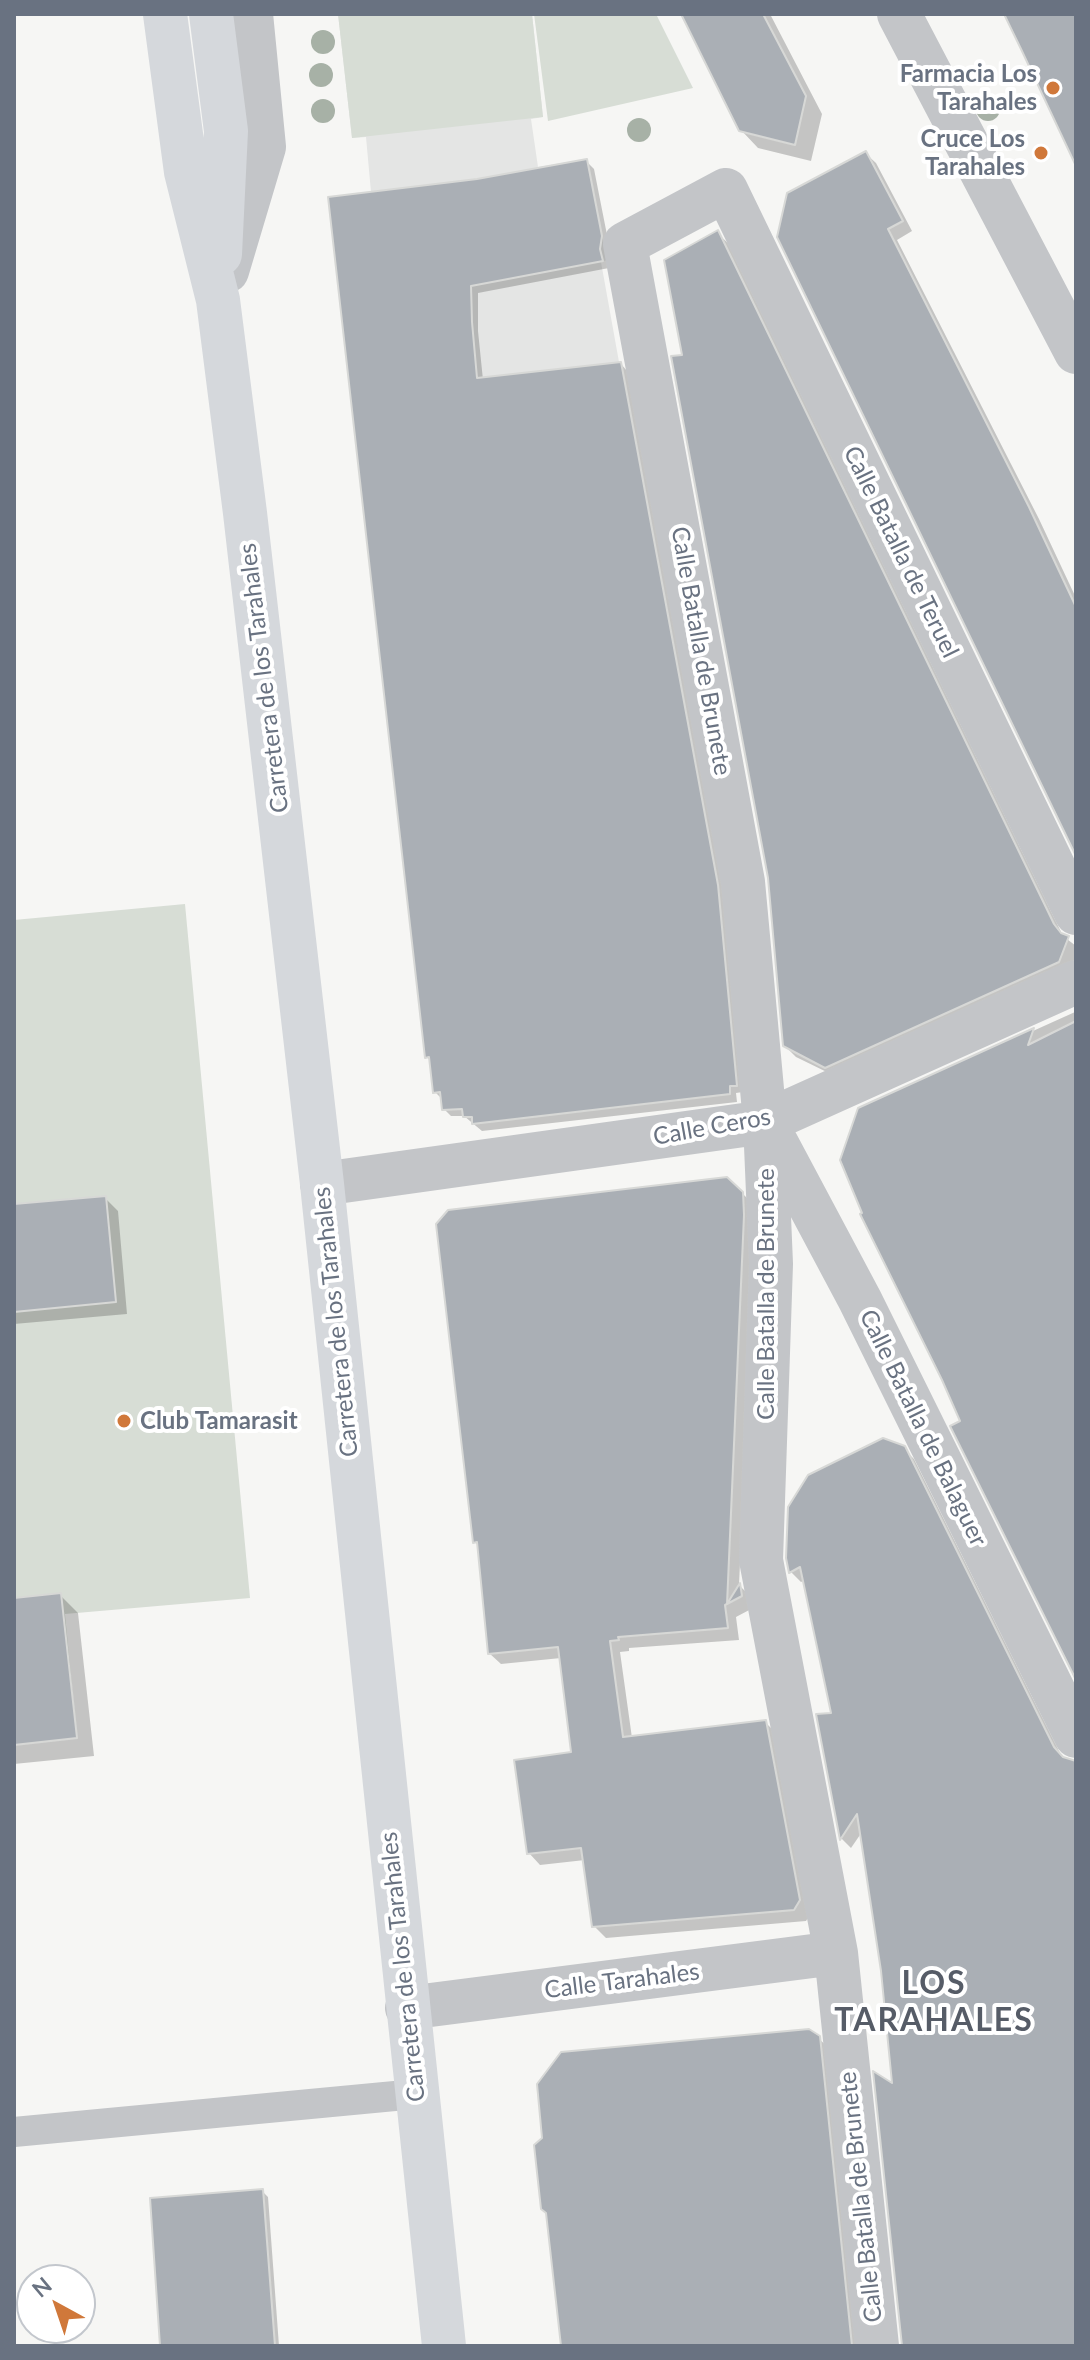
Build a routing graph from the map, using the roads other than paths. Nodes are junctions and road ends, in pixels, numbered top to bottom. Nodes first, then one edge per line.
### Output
1 (165, 14) edge
2 (211, 14) edge
3 (251, 14) edge
4 (899, 14) edge
5 (726, 190) joint
6 (218, 300) junction
7 (1076, 352) edge
8 (1076, 913) edge
9 (1076, 982) edge
10 (765, 1122) junction
11 (322, 1184) junction
12 (1076, 1736) edge
13 (836, 1953) junction
14 (407, 2008) junction
15 (416, 2094) junction
16 (14, 2132) edge
17 (444, 2346) edge
18 (877, 2346) edge

1 - 6 street
2 - 6 street
3 - 6 street
4 - 7 street
5 - 8 street, Calle Batalla de Teruel
5 - 10 street, Calle Batalla de Brunete
6 - 11 street, Carretera de los Tarahales
9 - 10 street, Calle Ceros
10 - 11 street, Calle Ceros
10 - 12 street, Calle Batalla de Balaguer
10 - 13 street, Calle Batalla de Brunete
11 - 14 street, Carretera de los Tarahales
13 - 14 street, Calle Tarahales
13 - 18 street, Calle Batalla de Brunete
14 - 15 street, Carretera de los Tarahales
15 - 16 lane
15 - 17 street, Carretera de los Tarahales

